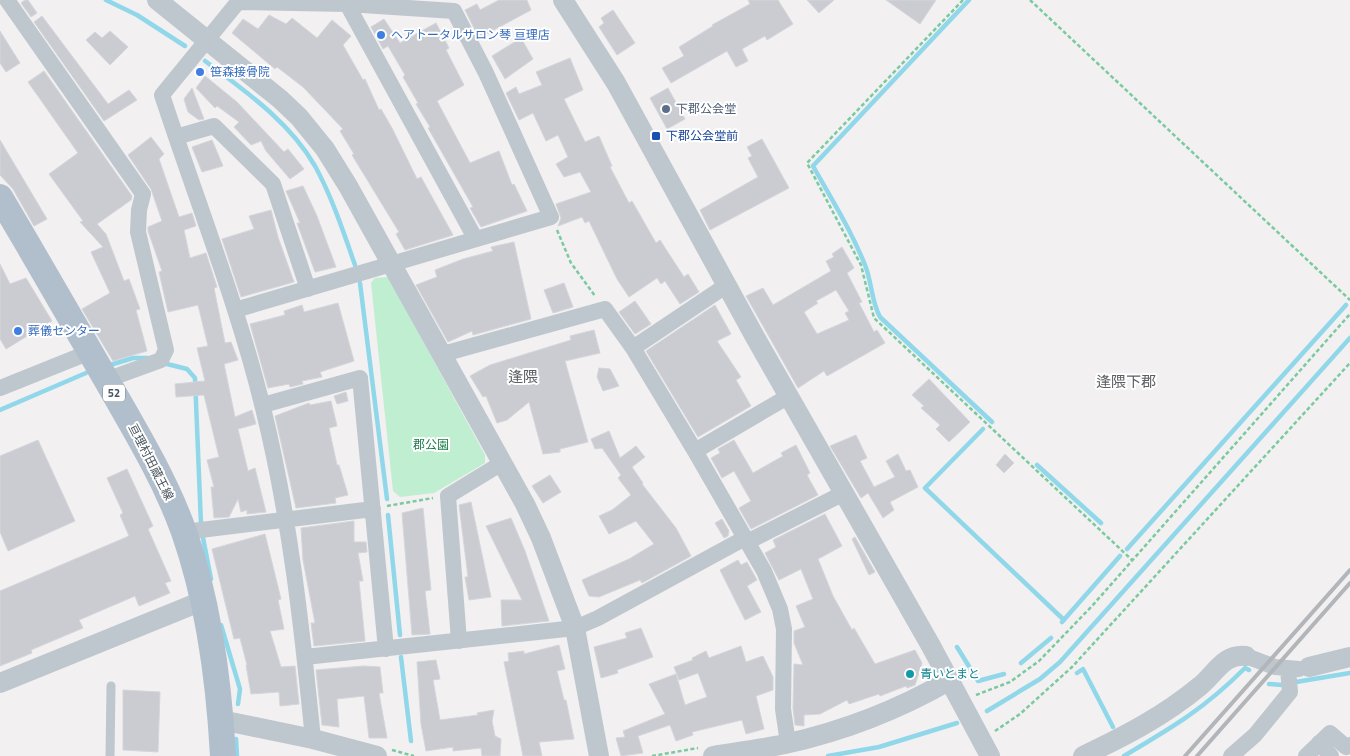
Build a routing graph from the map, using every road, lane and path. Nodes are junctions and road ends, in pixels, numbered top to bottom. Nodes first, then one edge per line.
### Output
1 (7, 0) edge
2 (157, 0) edge
3 (564, 0) edge
4 (963, 0) edge
5 (1030, 0) edge
6 (347, 4) junction
7 (207, 40) junction
8 (176, 137) junction
9 (0, 197) edge
10 (551, 217) junction
11 (475, 238) junction
12 (392, 265) junction
13 (727, 285) junction
14 (308, 289) junction
15 (1350, 300) edge
16 (605, 309) junction
17 (235, 310) junction
18 (1350, 314) edge
19 (632, 348) junction
20 (90, 352) junction
21 (443, 354) junction
22 (1350, 363) edge
23 (106, 380) junction
24 (0, 388) edge
25 (789, 396) junction
26 (263, 405) junction
27 (695, 451) junction
28 (502, 462) junction
29 (844, 493) junction
30 (448, 496) junction
31 (373, 509) junction
32 (287, 521) junction
33 (184, 532) junction
34 (746, 540) junction
35 (1132, 560) junction
36 (202, 601) junction
37 (575, 628) junction
38 (459, 641) junction
39 (386, 649) junction
40 (1246, 656) joint
41 (305, 657) junction
42 (1350, 657) edge
43 (1309, 666) joint
44 (1288, 669) junction
45 (950, 680) junction
46 (0, 683) edge
47 (111, 686) dead end
48 (970, 699) junction
49 (221, 720) junction
50 (313, 739) junction
51 (788, 743) junction
52 (1319, 743) junction
53 (984, 744) edge
54 (1350, 745) edge
55 (110, 756) edge
56 (223, 756) edge
57 (377, 756) edge
58 (599, 756) edge
59 (713, 756) edge
60 (1083, 756) edge
61 (1231, 756) edge
62 (1306, 756) edge
63 (1331, 756) edge

1 - 23 street
2 - 7 street
3 - 13 street
4 - 35 path
5 - 15 path
6 - 7 street
6 - 10 street
6 - 11 street
7 - 8 street
7 - 12 street
8 - 14 street
8 - 17 street
9 - 20 main road, 亘理村田蔵王線 / 52
10 - 11 street
10 - 16 path
11 - 12 street
12 - 14 street
12 - 21 street
13 - 19 street
13 - 25 street
14 - 17 street
16 - 19 street
16 - 21 street
17 - 26 street
18 - 35 path
19 - 27 street
20 - 23 main road, 亘理村田蔵王線 / 52
20 - 24 street
21 - 28 street
22 - 53 path
23 - 33 main road, 亘理村田蔵王線 / 52
25 - 27 street
25 - 29 street
26 - 31 street
26 - 32 street
27 - 34 street
28 - 30 street
28 - 37 street
29 - 34 street
29 - 45 street
30 - 31 path
30 - 38 street
31 - 32 street
31 - 39 street
32 - 33 street
32 - 41 street
33 - 36 main road, 亘理村田蔵王線 / 52
34 - 37 street
34 - 51 street
35 - 48 path
36 - 46 street
36 - 49 main road, 亘理村田蔵王線 / 52
37 - 38 street
37 - 58 street
38 - 39 street
39 - 41 street
40 - 44 street
40 - 60 street
41 - 50 street
42 - 43 street
43 - 44 street
44 - 61 street
45 - 48 street
45 - 51 street
47 - 55 lane
48 - 53 street
49 - 50 street
49 - 56 main road, 亘理村田蔵王線 / 52
50 - 57 street
51 - 59 street
52 - 54 street
52 - 62 street
52 - 63 street

